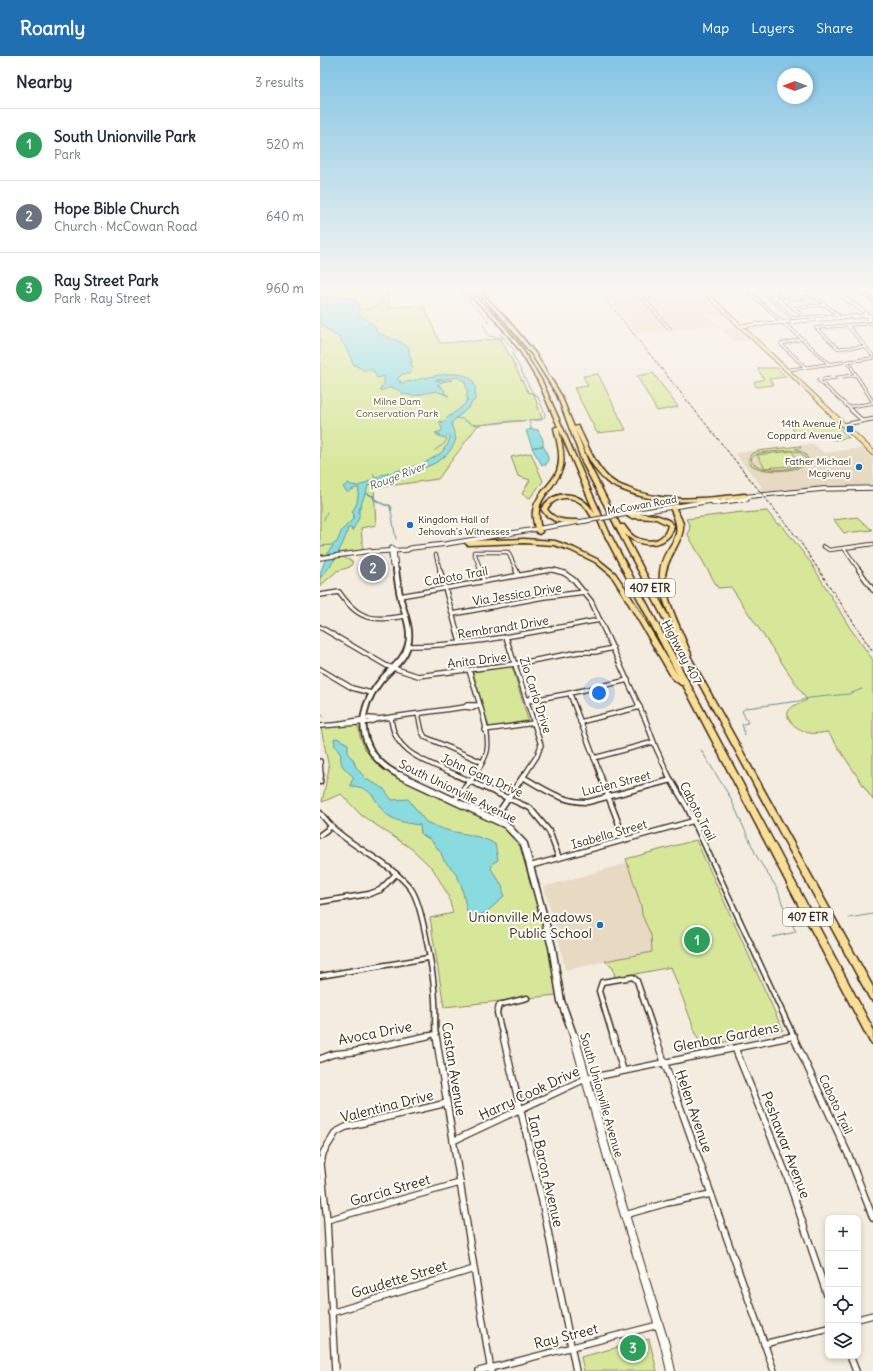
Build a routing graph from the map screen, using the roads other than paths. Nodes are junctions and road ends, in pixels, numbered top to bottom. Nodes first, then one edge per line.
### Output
1 (519, 347) edge
2 (529, 347) edge
3 (762, 347) edge
4 (784, 347) edge
5 (810, 347) edge
6 (865, 347) edge
7 (873, 357) edge
8 (848, 362) junction
9 (829, 364) junction
10 (805, 367) junction
11 (785, 370) junction
12 (856, 375) junction
13 (559, 395) junction
14 (873, 402) edge
15 (848, 407) junction
16 (554, 414) junction
17 (873, 419) edge
18 (864, 421) junction
19 (842, 424) junction
20 (873, 453) edge
21 (873, 488) edge
22 (841, 489) junction
23 (745, 496) junction
24 (673, 508) junction
25 (611, 513) junction
26 (628, 516) junction
27 (577, 522) junction
28 (586, 522) junction
29 (604, 528) junction
30 (539, 530) junction
31 (468, 543) junction
32 (446, 544) junction
33 (873, 544) edge
34 (823, 546) dead end
35 (844, 548) junction
36 (392, 550) junction
37 (436, 555) dead end
38 (320, 558) edge
39 (518, 575) junction
40 (484, 582) junction
41 (445, 588) junction
42 (873, 590) edge
43 (585, 592) junction
44 (320, 595) edge
45 (400, 596) junction
46 (453, 614) junction
47 (405, 616) junction
48 (600, 620) junction
49 (320, 627) edge
50 (506, 637) junction
51 (460, 642) junction
52 (408, 646) junction
53 (613, 648) junction
54 (691, 662) junction
55 (515, 664) junction
56 (393, 668) junction
57 (320, 669) edge
58 (468, 670) junction
59 (628, 680) junction
60 (687, 688) junction
61 (371, 693) junction
62 (570, 694) junction
63 (527, 701) junction
64 (478, 705) junction
65 (640, 707) junction
66 (418, 714) junction
67 (391, 717) junction
68 (362, 721) junction
69 (580, 722) junction
70 (534, 723) junction
71 (320, 726) edge
72 (485, 730) junction
73 (654, 742) junction
74 (594, 758) junction
75 (320, 761) edge
76 (482, 762) junction
77 (523, 777) junction
78 (469, 780) junction
79 (671, 780) junction
80 (320, 782) edge
81 (608, 796) junction
82 (509, 798) junction
83 (454, 801) junction
84 (320, 813) edge
85 (494, 819) junction
86 (693, 821) junction
87 (332, 826) junction
88 (320, 835) edge
89 (625, 840) junction
90 (559, 858) junction
91 (530, 866) junction
92 (396, 874) junction
93 (320, 902) edge
94 (428, 958) junction
95 (320, 976) edge
96 (873, 996) edge
97 (527, 998) dead end
98 (436, 1034) junction
99 (794, 1036) junction
100 (873, 1039) edge
101 (735, 1048) junction
102 (320, 1059) edge
103 (664, 1062) junction
104 (623, 1070) junction
105 (586, 1079) junction
106 (447, 1103) junction
107 (519, 1111) junction
108 (453, 1141) junction
109 (460, 1183) junction
110 (710, 1194) junction
111 (625, 1215) junction
112 (873, 1218) edge
113 (327, 1220) junction
114 (474, 1269) junction
115 (825, 1289) edge
116 (331, 1312) junction
117 (873, 1315) edge
118 (861, 1319) edge
119 (658, 1325) junction
120 (825, 1329) edge
121 (764, 1344) junction
122 (571, 1347) junction
123 (851, 1359) edge
124 (491, 1369) edge
125 (335, 1371) edge
126 (479, 1371) edge
127 (576, 1371) edge
128 (670, 1371) edge
129 (774, 1371) edge
130 (856, 1371) edge

1 - 16 highway, Highway 407 / 407 ETR
2 - 13 highway, Highway 407 / 407 ETR
3 - 11 main road
4 - 10 street
5 - 9 street
6 - 7 street
7 - 8 street
8 - 9 street
8 - 12 street
9 - 10 street
10 - 11 street
11 - 19 main road
12 - 14 street
12 - 15 street
13 - 23 highway
13 - 25 highway, Highway 407 / 407 ETR
14 - 15 street
15 - 18 street
16 - 29 highway, Highway 407 / 407 ETR
16 - 30 highway
17 - 18 street
18 - 19 street
19 - 20 main road
21 - 22 main road, McCowan Road
22 - 23 main road, McCowan Road
22 - 24 main road, McCowan Road
23 - 24 main road, McCowan Road
24 - 26 main road, McCowan Road
24 - 54 highway
25 - 26 highway
25 - 54 highway, Highway 407 / 407 ETR
26 - 28 main road, McCowan Road, bridge
27 - 28 main road, McCowan Road
27 - 29 highway
27 - 30 main road, McCowan Road
28 - 30 main road, McCowan Road
29 - 60 highway, Highway 407 / 407 ETR
30 - 31 main road, McCowan Road
30 - 32 main road, McCowan Road
31 - 32 main road, McCowan Road
31 - 60 highway
32 - 36 main road, McCowan Road
33 - 35 street
34 - 35 street
35 - 42 street
36 - 38 main road, McCowan Road
36 - 45 main road
37 - 41 street
39 - 40 street, Caboto Trail
39 - 40 street
39 - 43 street, Caboto Trail
40 - 41 street, Caboto Trail
41 - 45 street, Caboto Trail
41 - 46 street
43 - 46 street, Via Jessica Drive
43 - 48 street, Caboto Trail
44 - 47 street
45 - 47 main road
46 - 51 street
47 - 52 main road
48 - 50 street, Rembrandt Drive
48 - 53 street, Caboto Trail
49 - 56 street, Anita Drive
50 - 51 street, Rembrandt Drive
50 - 55 street, Zio Carlo Drive
51 - 52 street, Rembrandt Drive
52 - 56 main road, South Unionville Avenue
53 - 55 street, Anita Drive
53 - 59 street, Caboto Trail
54 - 96 highway, Highway 407 / 407 ETR
55 - 58 street, Anita Drive
55 - 63 street, Zio Carlo Drive
56 - 58 street, Anita Drive
56 - 61 main road, South Unionville Avenue
57 - 61 street
58 - 64 street
59 - 62 street
59 - 65 street, Caboto Trail
60 - 100 highway, Highway 407 / 407 ETR
61 - 68 main road, South Unionville Avenue
62 - 63 street
62 - 69 street
63 - 70 street, Zio Carlo Drive
64 - 66 street
64 - 72 street
65 - 69 street
65 - 73 street, Caboto Trail
66 - 67 street
66 - 76 street, John Gary Drive
67 - 68 street
67 - 78 street, John Gary Drive
68 - 71 street
68 - 83 main road, South Unionville Avenue
69 - 74 street
70 - 72 street
70 - 77 street, Zio Carlo Drive
72 - 76 street
73 - 74 street
73 - 79 street, Caboto Trail
74 - 81 street
75 - 80 street
76 - 78 street
77 - 81 street, Lucien Street
77 - 82 street, Zio Carlo Drive
78 - 82 street, John Gary Drive
78 - 83 street
79 - 81 street, Lucien Street
79 - 86 street, Caboto Trail
81 - 89 street
82 - 85 street, Zio Carlo Drive
82 - 90 street, John Gary Drive
83 - 85 main road, South Unionville Avenue
84 - 87 street, Castan Avenue
85 - 91 main road, South Unionville Avenue
86 - 89 street, Isabella Street
86 - 99 street, Caboto Trail
87 - 88 street
87 - 92 street, Castan Avenue
89 - 90 street, Isabella Street
90 - 91 street, Isabella Street
91 - 105 main road, South Unionville Avenue
92 - 93 street
92 - 94 street, Castan Avenue
94 - 95 street
94 - 98 street, Castan Avenue
97 - 107 street, Ian Baron Avenue
98 - 102 street, Avoca Drive
98 - 106 street, Castan Avenue
99 - 101 street, Glenbar Gardens
99 - 112 street, Caboto Trail
101 - 103 street, Glenbar Gardens
101 - 115 street, Peshawar Avenue
103 - 104 street, Harry Cook Drive
103 - 104 street, Helen Avenue
103 - 110 street, Helen Avenue
104 - 105 street, Harry Cook Drive
105 - 107 street, Harry Cook Drive
105 - 111 main road, South Unionville Avenue
106 - 108 street, Castan Avenue
106 - 113 street, Valentina Drive
107 - 108 street, Harry Cook Drive
107 - 122 street, Ian Baron Avenue
108 - 109 street, Castan Avenue
109 - 113 street, Garcia Street
109 - 114 street, Castan Avenue
110 - 111 street
110 - 121 street, Helen Avenue
111 - 119 main road, South Unionville Avenue
113 - 116 street, Valentina Drive
114 - 116 street, Gaudette Street
114 - 124 street, Castan Avenue
116 - 125 street, Valentina Drive
117 - 118 street
119 - 122 street, Ray Street
119 - 128 main road, South Unionville Avenue
120 - 121 street
121 - 129 street, Helen Avenue
122 - 124 street, Ray Street
122 - 127 street, Ian Baron Avenue
123 - 130 street
124 - 126 street, Ray Street

